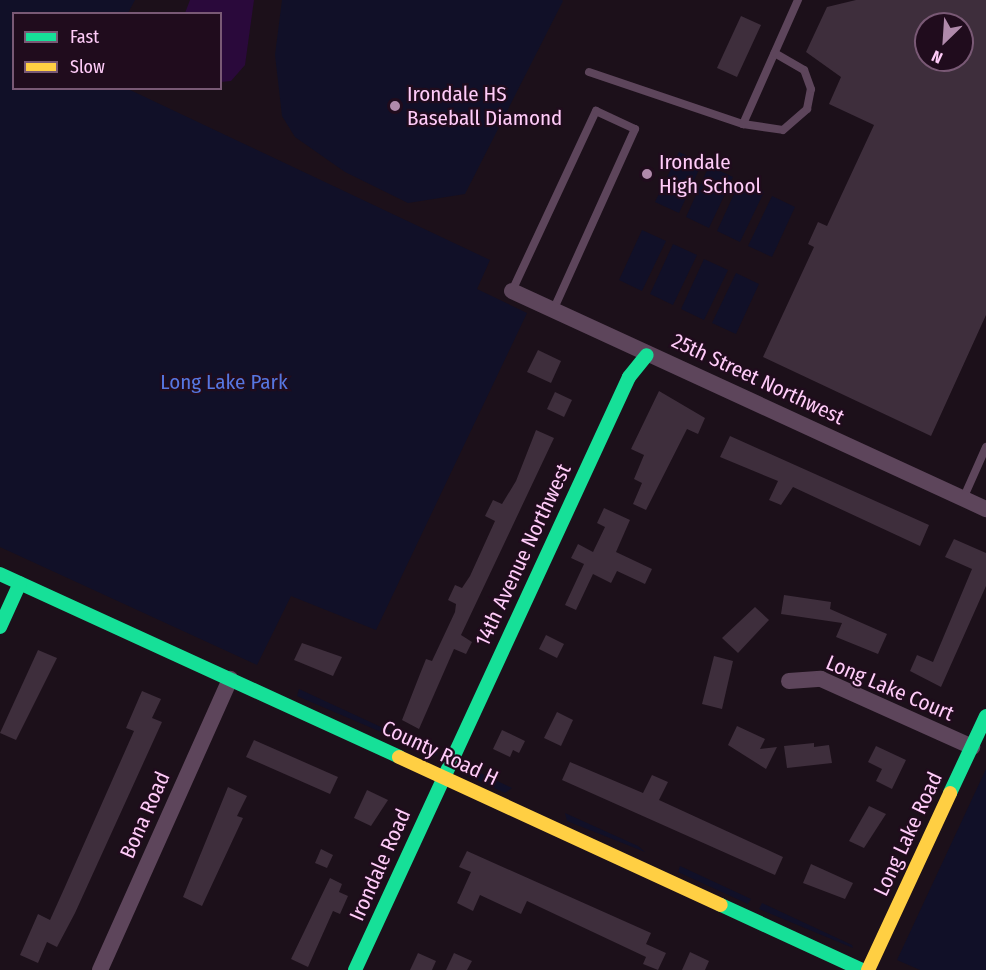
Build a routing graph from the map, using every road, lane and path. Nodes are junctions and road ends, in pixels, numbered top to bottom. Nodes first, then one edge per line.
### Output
1 (798, 0) edge
2 (774, 53) junction
3 (589, 72) dead end
4 (743, 124) junction
5 (512, 291) joint
6 (553, 311) junction
7 (647, 355) junction
8 (986, 447) edge
9 (983, 461) edge
10 (963, 499) junction
11 (986, 509) edge
12 (0, 574) edge
13 (20, 583) junction
14 (0, 627) edge
15 (230, 679) junction
16 (789, 681) dead end
17 (986, 716) edge
18 (972, 747) junction
19 (442, 777) junction
20 (100, 970) edge
21 (355, 970) edge
22 (862, 970) edge
23 (868, 970) edge

1 - 2 lane
2 - 4 lane
2 - 4 lane
3 - 4 lane
5 - 6 street, 25th Street Northwest
5 - 6 lane
6 - 7 street, 25th Street Northwest
7 - 10 street, 25th Street Northwest
7 - 19 street, 14th Avenue Northwest
8 - 9 lane
9 - 10 lane
10 - 11 street, 25th Street Northwest
12 - 13 street, County Road H
13 - 14 street
13 - 15 street, County Road H
15 - 19 street, County Road H
15 - 20 street, Bona Road
16 - 18 street, Long Lake Court
17 - 18 street, Long Lake Road
18 - 23 street, Long Lake Road
19 - 21 street, Irondale Road
19 - 22 street, County Road H

